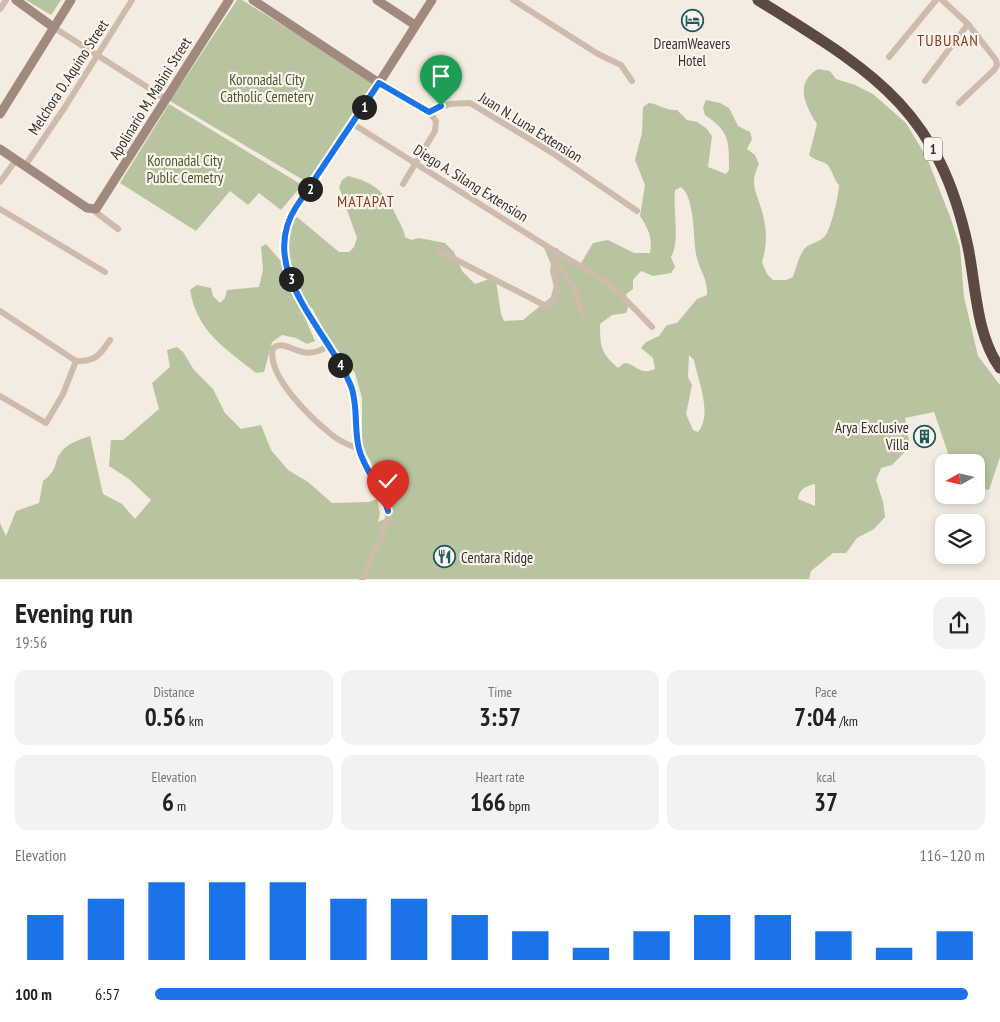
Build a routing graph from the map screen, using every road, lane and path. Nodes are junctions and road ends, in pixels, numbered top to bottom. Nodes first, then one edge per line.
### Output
1 (6, 0) edge
2 (16, 0) edge
3 (71, 0) edge
4 (132, 0) edge
5 (229, 0) edge
6 (254, 0) edge
7 (377, 0) edge
8 (432, 0) edge
9 (513, 0) edge
10 (758, 0) edge
11 (936, 0) edge
12 (942, 0) edge
13 (0, 9) edge
14 (416, 24) junction
15 (968, 24) junction
16 (54, 27) junction
17 (97, 56) junction
18 (889, 57) dead end
19 (632, 81) dead end
20 (925, 81) dead end
21 (379, 83) junction
22 (166, 99) junction
23 (959, 102) dead end
24 (429, 112) junction
25 (0, 114) edge
26 (352, 124) junction
27 (0, 149) edge
28 (16, 160) junction
29 (415, 163) junction
30 (24, 166) junction
31 (0, 182) edge
32 (403, 184) dead end
33 (0, 209) edge
34 (93, 210) junction
35 (637, 211) dead end
36 (118, 229) dead end
37 (439, 251) dead end
38 (556, 251) junction
39 (554, 259) junction
40 (105, 272) dead end
41 (0, 311) edge
42 (583, 314) dead end
43 (652, 327) dead end
44 (110, 340) dead end
45 (328, 346) junction
46 (76, 361) junction
47 (1000, 368) edge
48 (0, 396) edge
49 (359, 449) junction
50 (362, 580) edge

1 - 13 street
2 - 16 street
3 - 16 street
4 - 17 street, Melchora D. Aquino Street
5 - 22 street, Apolinario M. Mabini Street
6 - 21 street
7 - 14 street
8 - 14 street
9 - 19 street
10 - 47 highway, 1
11 - 18 street
12 - 15 street
14 - 21 street
15 - 20 street
15 - 23 street
16 - 17 street
16 - 25 street
17 - 22 street
17 - 30 street, Melchora D. Aquino Street
21 - 24 street
21 - 26 street
22 - 34 street, Apolinario M. Mabini Street
24 - 29 street
24 - 35 street, Juan N. Luna Extension
26 - 29 street, Diego A. Silang Extension
26 - 45 street
27 - 28 street
28 - 30 street
28 - 31 street
29 - 32 street
29 - 38 street, Diego A. Silang Extension
30 - 34 street
33 - 40 street
34 - 36 street
37 - 39 street
38 - 39 street
38 - 43 street, Diego A. Silang Extension
39 - 42 street
41 - 46 street
44 - 46 street
45 - 49 street
45 - 49 street
46 - 48 street
49 - 50 street

